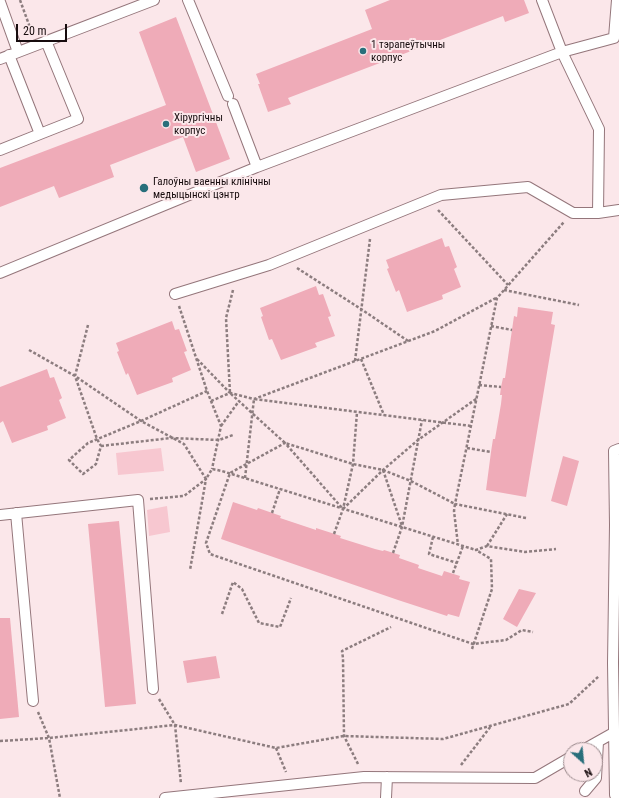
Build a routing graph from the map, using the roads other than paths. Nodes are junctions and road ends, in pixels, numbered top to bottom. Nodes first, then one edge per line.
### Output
1 (154, 0) edge
2 (188, 0) edge
3 (542, 0) edge
4 (617, 0) edge
5 (0, 2) edge
6 (46, 41) junction
7 (562, 52) junction
8 (9, 55) edge
9 (40, 134) junction
10 (0, 150) edge
11 (257, 167) junction
12 (619, 210) edge
13 (598, 213) junction
14 (0, 273) edge
15 (175, 294) road end
16 (619, 449) edge
17 (16, 513) junction
18 (0, 515) edge
19 (617, 525) edge
20 (154, 689) road end
21 (33, 701) road end
22 (615, 732) junction
23 (598, 742) edge
24 (563, 762) edge
25 (387, 777) junction
26 (593, 782) edge
27 (585, 791) dead end
28 (615, 794) dead end
29 (165, 798) edge
30 (386, 798) edge

1 - 6 lane
2 - 11 lane
3 - 7 lane
4 - 7 lane
5 - 8 lane
6 - 8 lane
6 - 9 lane
7 - 11 lane
7 - 13 lane
8 - 9 lane
9 - 10 lane
11 - 14 lane
12 - 13 lane
13 - 15 lane
16 - 19 lane
17 - 18 lane
17 - 20 lane
17 - 21 lane
19 - 22 lane
22 - 23 lane
22 - 28 lane
24 - 25 lane
25 - 29 lane
25 - 30 lane
26 - 27 lane

